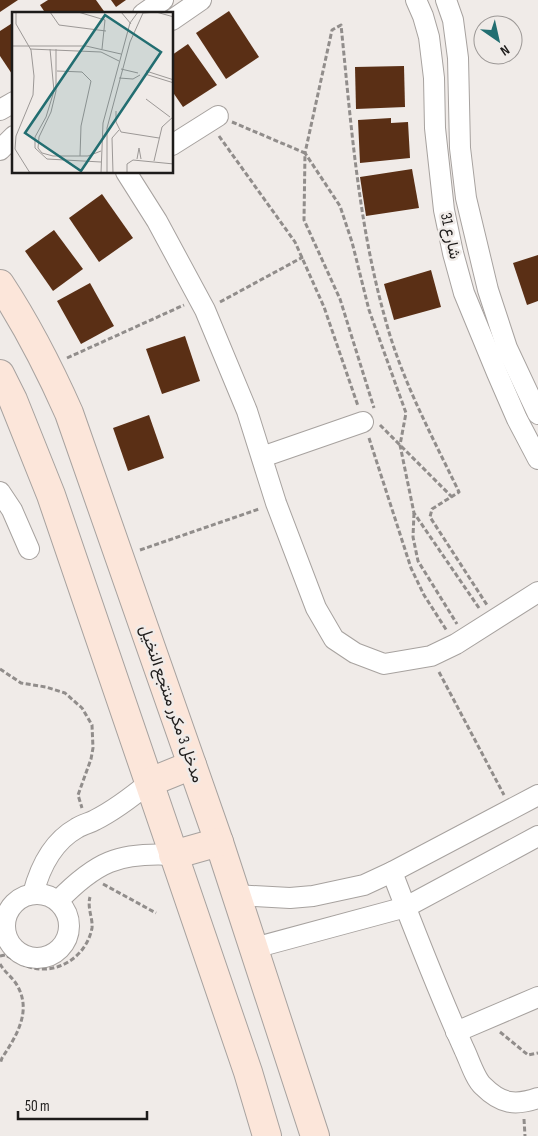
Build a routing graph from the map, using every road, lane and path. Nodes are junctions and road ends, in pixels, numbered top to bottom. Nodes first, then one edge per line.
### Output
1 (163, 0) edge
2 (201, 0) edge
3 (416, 0) edge
4 (446, 0) edge
5 (146, 12) edge
6 (174, 19) edge
7 (434, 96) junction
8 (458, 96) junction
9 (12, 103) edge
10 (0, 110) edge
11 (213, 119) junction
12 (12, 138) edge
13 (174, 144) edge
14 (0, 150) edge
15 (305, 153) junction
16 (129, 174) edge
17 (303, 257) junction
18 (0, 284) edge
19 (202, 304) junction
20 (9, 317) edge
21 (48, 366) junction
22 (0, 374) edge
23 (538, 414) edge
24 (373, 421) junction
25 (400, 445) junction
26 (262, 457) junction
27 (538, 459) edge
28 (0, 492) edge
29 (452, 497) junction
30 (276, 503) junction
31 (414, 513) junction
32 (29, 549) dead end
33 (120, 557) junction
34 (538, 592) edge
35 (493, 621) junction
36 (460, 641) junction
37 (431, 656) junction
38 (0, 669) edge
39 (192, 765) junction
40 (150, 782) junction
41 (538, 795) edge
42 (512, 809) junction
43 (95, 821) junction
44 (538, 836) edge
45 (219, 842) junction
46 (173, 855) junction
47 (107, 862) junction
48 (392, 872) junction
49 (100, 882) junction
50 (96, 887) dead end
51 (91, 891) dead end
52 (33, 894) junction
53 (235, 895) junction
54 (58, 901) junction
55 (406, 907) junction
56 (156, 913) dead end
57 (3, 922) edge
58 (254, 948) junction
59 (5, 951) edge
60 (0, 964) edge
61 (538, 997) edge
62 (485, 1020) junction
63 (456, 1032) junction
64 (538, 1053) edge
65 (0, 1064) edge
66 (538, 1098) edge
67 (267, 1136) edge
68 (315, 1136) edge

1 - 5 street
2 - 6 street
3 - 7 street, شارع 31
4 - 8 street, شارع 31
7 - 8 street
7 - 27 street, شارع 31
8 - 23 street, شارع 31
9 - 10 street
11 - 13 street
11 - 15 path
11 - 17 path
12 - 14 street
15 - 24 path
15 - 25 path
15 - 29 path
16 - 19 street
17 - 19 path
17 - 24 path
18 - 20 street, مدخل 3 مكرر منتجع النخيل
19 - 21 path
19 - 26 street
20 - 21 street, مدخل 3 مكرر منتجع النخيل
21 - 33 street, مدخل 3 مكرر منتجع النخيل
22 - 40 street
24 - 25 path
24 - 26 street
24 - 36 path
25 - 29 path
25 - 31 path
26 - 30 street
28 - 32 street
29 - 35 path
30 - 33 path
30 - 37 street
31 - 35 path
31 - 36 path
33 - 39 street, مدخل 3 مكرر منتجع النخيل
34 - 35 street
35 - 36 street
36 - 37 street
37 - 42 path
38 - 43 path
39 - 40 street
39 - 45 street, مدخل 3 مكرر منتجع النخيل
40 - 43 street
40 - 46 street
41 - 42 street
42 - 48 street
43 - 52 street
44 - 55 street
45 - 46 street
45 - 53 street, مدخل 3 مكرر منتجع النخيل
46 - 47 street
46 - 67 street
47 - 49 path
47 - 54 street
48 - 53 street
48 - 55 street
49 - 50 path
49 - 56 path
51 - 59 path
52 - 54 street
52 - 57 street
53 - 58 street, مدخل 3 مكرر منتجع النخيل
54 - 59 street
55 - 58 street
55 - 63 street
57 - 59 street
58 - 68 street, مدخل 3 مكرر منتجع النخيل
60 - 65 path
61 - 62 street
62 - 63 street
62 - 64 path
63 - 66 street

